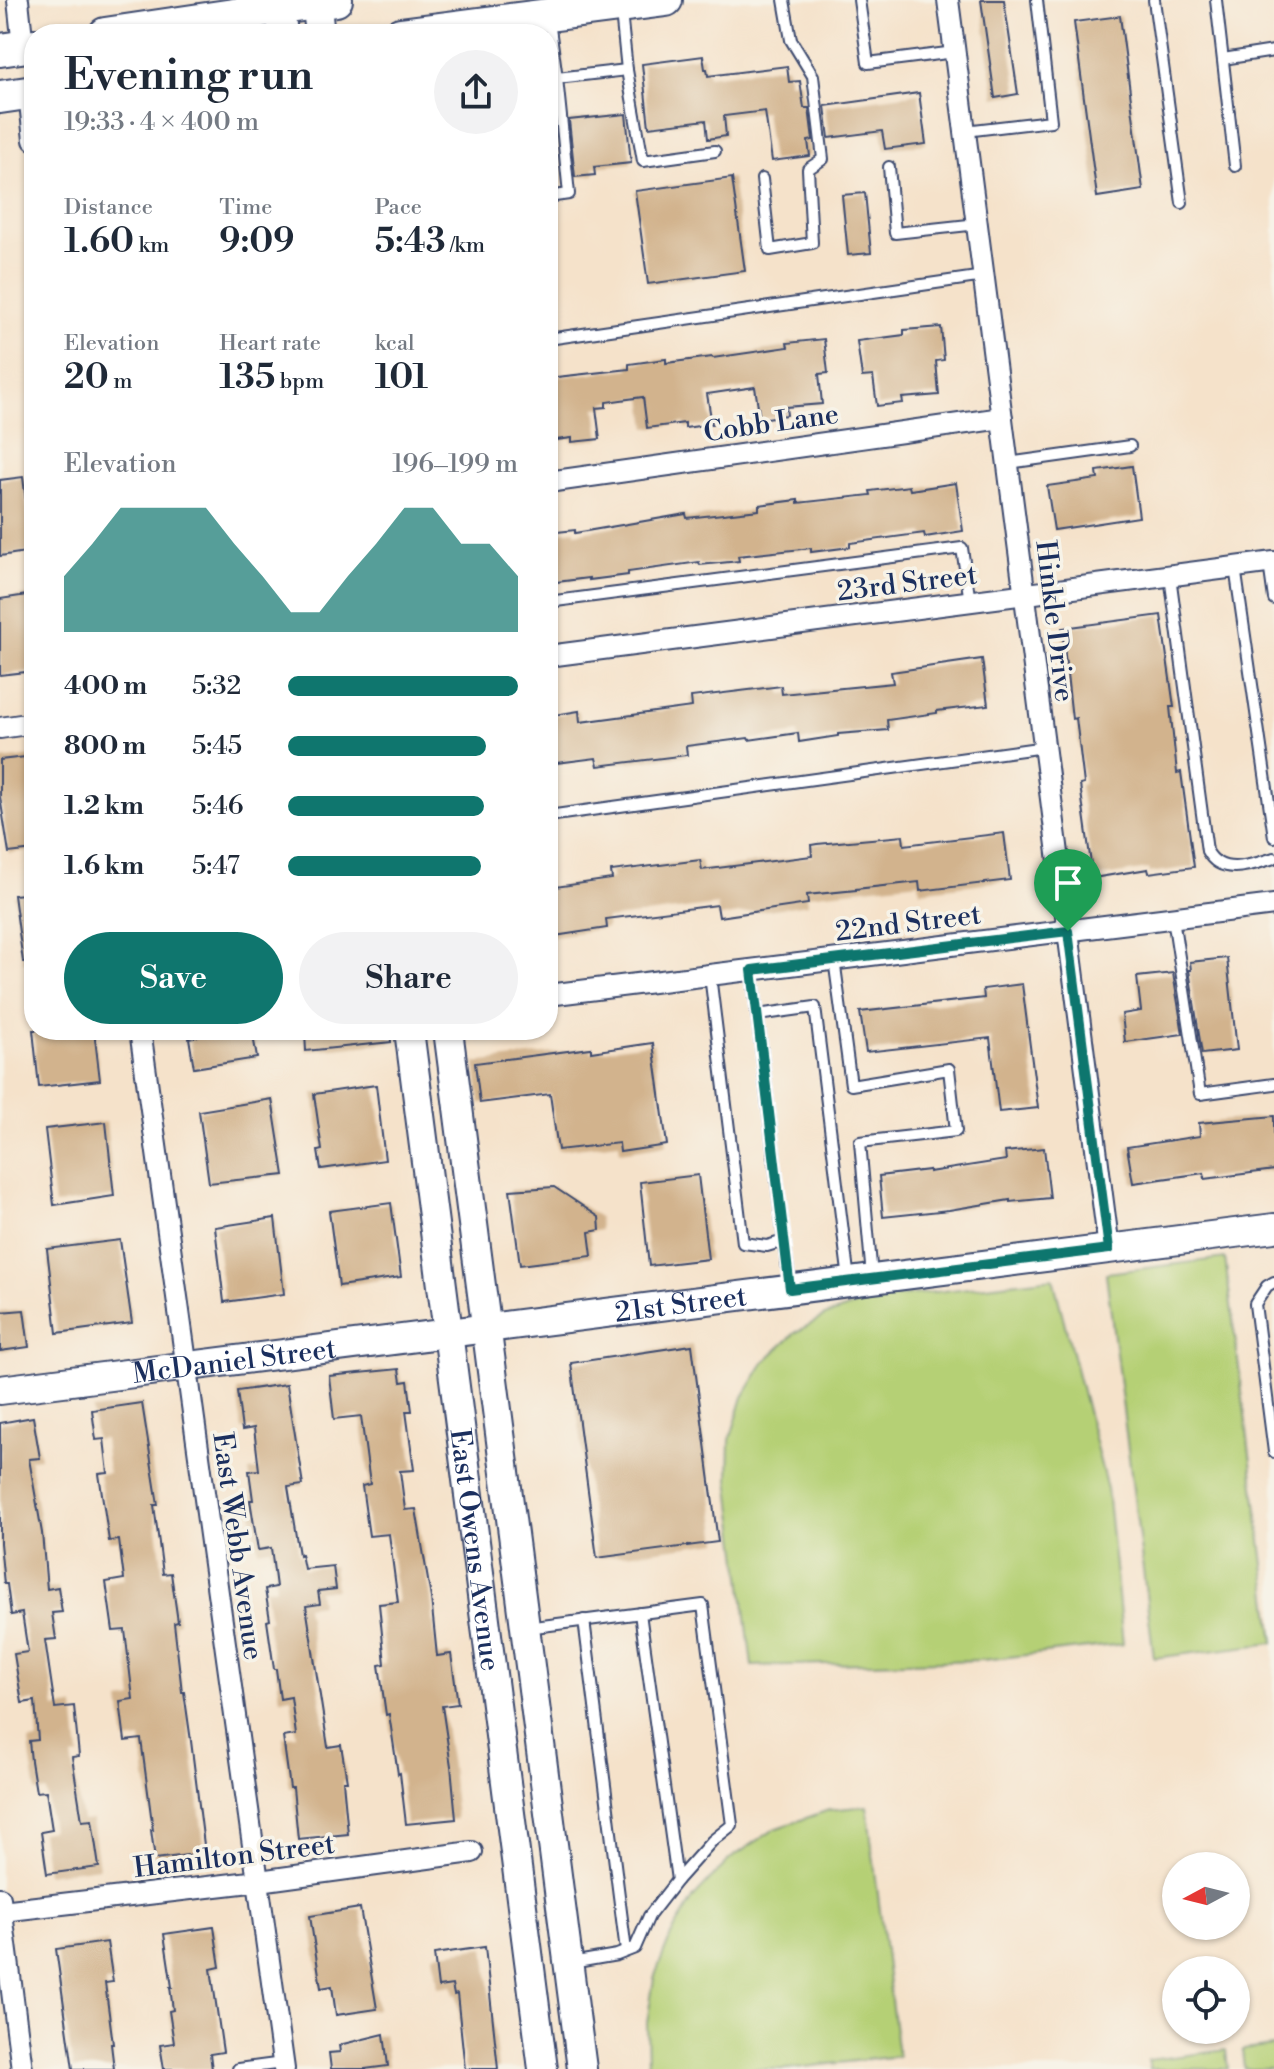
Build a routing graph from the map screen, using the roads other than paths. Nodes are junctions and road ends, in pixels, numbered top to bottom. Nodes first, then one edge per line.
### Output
1 (18, 0) edge
2 (666, 0) edge
3 (784, 0) edge
4 (859, 0) edge
5 (948, 0) edge
6 (1037, 0) edge
7 (1154, 0) edge
8 (1216, 0) edge
9 (621, 6) junction
10 (301, 7) edge
11 (548, 15) junction
12 (178, 24) edge
13 (313, 24) edge
14 (494, 24) edge
15 (549, 24) edge
16 (19, 47) edge
17 (1274, 51) edge
18 (955, 52) junction
19 (1223, 59) junction
20 (627, 70) junction
21 (558, 78) edge
22 (558, 120) edge
23 (965, 131) junction
24 (715, 151) dead end
25 (1235, 166) dead end
26 (889, 167) dead end
27 (762, 179) dead end
28 (558, 196) edge
29 (1182, 203) dead end
30 (978, 224) junction
31 (984, 276) junction
32 (558, 338) edge
33 (1002, 418) junction
34 (1130, 446) dead end
35 (1008, 463) junction
36 (558, 481) edge
37 (1271, 562) edge
38 (1235, 567) junction
39 (1170, 576) junction
40 (1025, 595) junction
41 (1274, 599) edge
42 (558, 601) edge
43 (970, 602) junction
44 (558, 655) edge
45 (24, 724) edge
46 (0, 728) edge
47 (1045, 747) junction
48 (558, 815) edge
49 (1274, 837) edge
50 (1274, 858) edge
51 (1274, 905) edge
52 (1173, 918) junction
53 (1068, 931) junction
54 (834, 959) junction
55 (752, 970) junction
56 (710, 975) junction
57 (558, 994) edge
58 (757, 1015) junction
59 (141, 1040) edge
60 (411, 1040) edge
61 (449, 1040) edge
62 (1274, 1084) edge
63 (1274, 1228) edge
64 (1274, 1235) edge
65 (784, 1241) junction
66 (1109, 1249) junction
67 (861, 1280) junction
68 (1274, 1282) edge
69 (790, 1289) junction
70 (468, 1330) junction
71 (185, 1366) junction
72 (1269, 1372) edge
73 (0, 1390) edge
74 (1274, 1452) edge
75 (483, 1596) junction
76 (640, 1613) junction
77 (584, 1620) junction
78 (527, 1628) junction
79 (472, 1852) dead end
80 (677, 1880) junction
81 (259, 1881) junction
82 (1, 1904) edge
83 (626, 1951) junction
84 (569, 1963) junction
85 (284, 2066) edge
86 (22, 2069) edge
87 (238, 2069) edge
88 (543, 2069) edge
89 (582, 2069) edge

1 - 16 street
2 - 9 main road
3 - 27 lane
4 - 18 lane
5 - 18 street, Hinkle Drive
6 - 23 lane
7 - 29 lane
8 - 19 lane
9 - 11 main road
9 - 20 lane
10 - 12 main road
10 - 13 main road
11 - 14 main road
11 - 15 lane
17 - 19 lane
18 - 23 street, Hinkle Drive
19 - 25 lane
20 - 21 lane
20 - 24 lane
22 - 28 lane
23 - 30 street, Hinkle Drive
26 - 30 lane
30 - 31 street, Hinkle Drive
31 - 32 lane
31 - 33 street, Hinkle Drive
33 - 35 street, Hinkle Drive
33 - 36 street, Cobb Lane
34 - 35 lane
35 - 40 street, Hinkle Drive
37 - 38 street, 23rd Street
37 - 41 lane
38 - 39 street, 23rd Street
38 - 49 lane
39 - 40 street, 23rd Street
39 - 50 lane
40 - 43 street, 23rd Street
40 - 47 street, Hinkle Drive
42 - 43 lane
43 - 44 street, 23rd Street
45 - 46 street
47 - 48 lane
47 - 53 street, Hinkle Drive
51 - 52 street, 22nd Street
52 - 53 street, 22nd Street
52 - 62 lane
53 - 54 street, 22nd Street
53 - 66 street, Hinkle Drive
54 - 55 street, 22nd Street
54 - 67 lane
55 - 56 street, 22nd Street
55 - 58 lane
56 - 57 street, 22nd Street
56 - 65 lane
58 - 65 lane
58 - 67 lane
59 - 71 street, East Webb Avenue
60 - 70 main road, East Owens Avenue
61 - 70 main road, East Owens Avenue
63 - 64 lane
63 - 66 main road, 21st Street
65 - 69 lane
66 - 67 main road, 21st Street
67 - 69 main road, 21st Street
68 - 72 lane
69 - 70 main road, 21st Street
70 - 71 main road, McDaniel Street
70 - 75 main road, East Owens Avenue
70 - 78 main road, East Owens Avenue
71 - 73 main road, McDaniel Street
71 - 81 street, East Webb Avenue
72 - 74 lane
75 - 78 main road
75 - 88 main road, East Owens Avenue
76 - 77 lane
76 - 80 lane
76 - 80 lane
77 - 78 lane
77 - 83 lane
78 - 84 main road, East Owens Avenue
79 - 81 street, Hamilton Street
80 - 83 lane
81 - 82 street, Hamilton Street
81 - 85 street, East Webb Avenue
82 - 86 street
83 - 84 lane
84 - 89 main road, East Owens Avenue
85 - 87 lane

